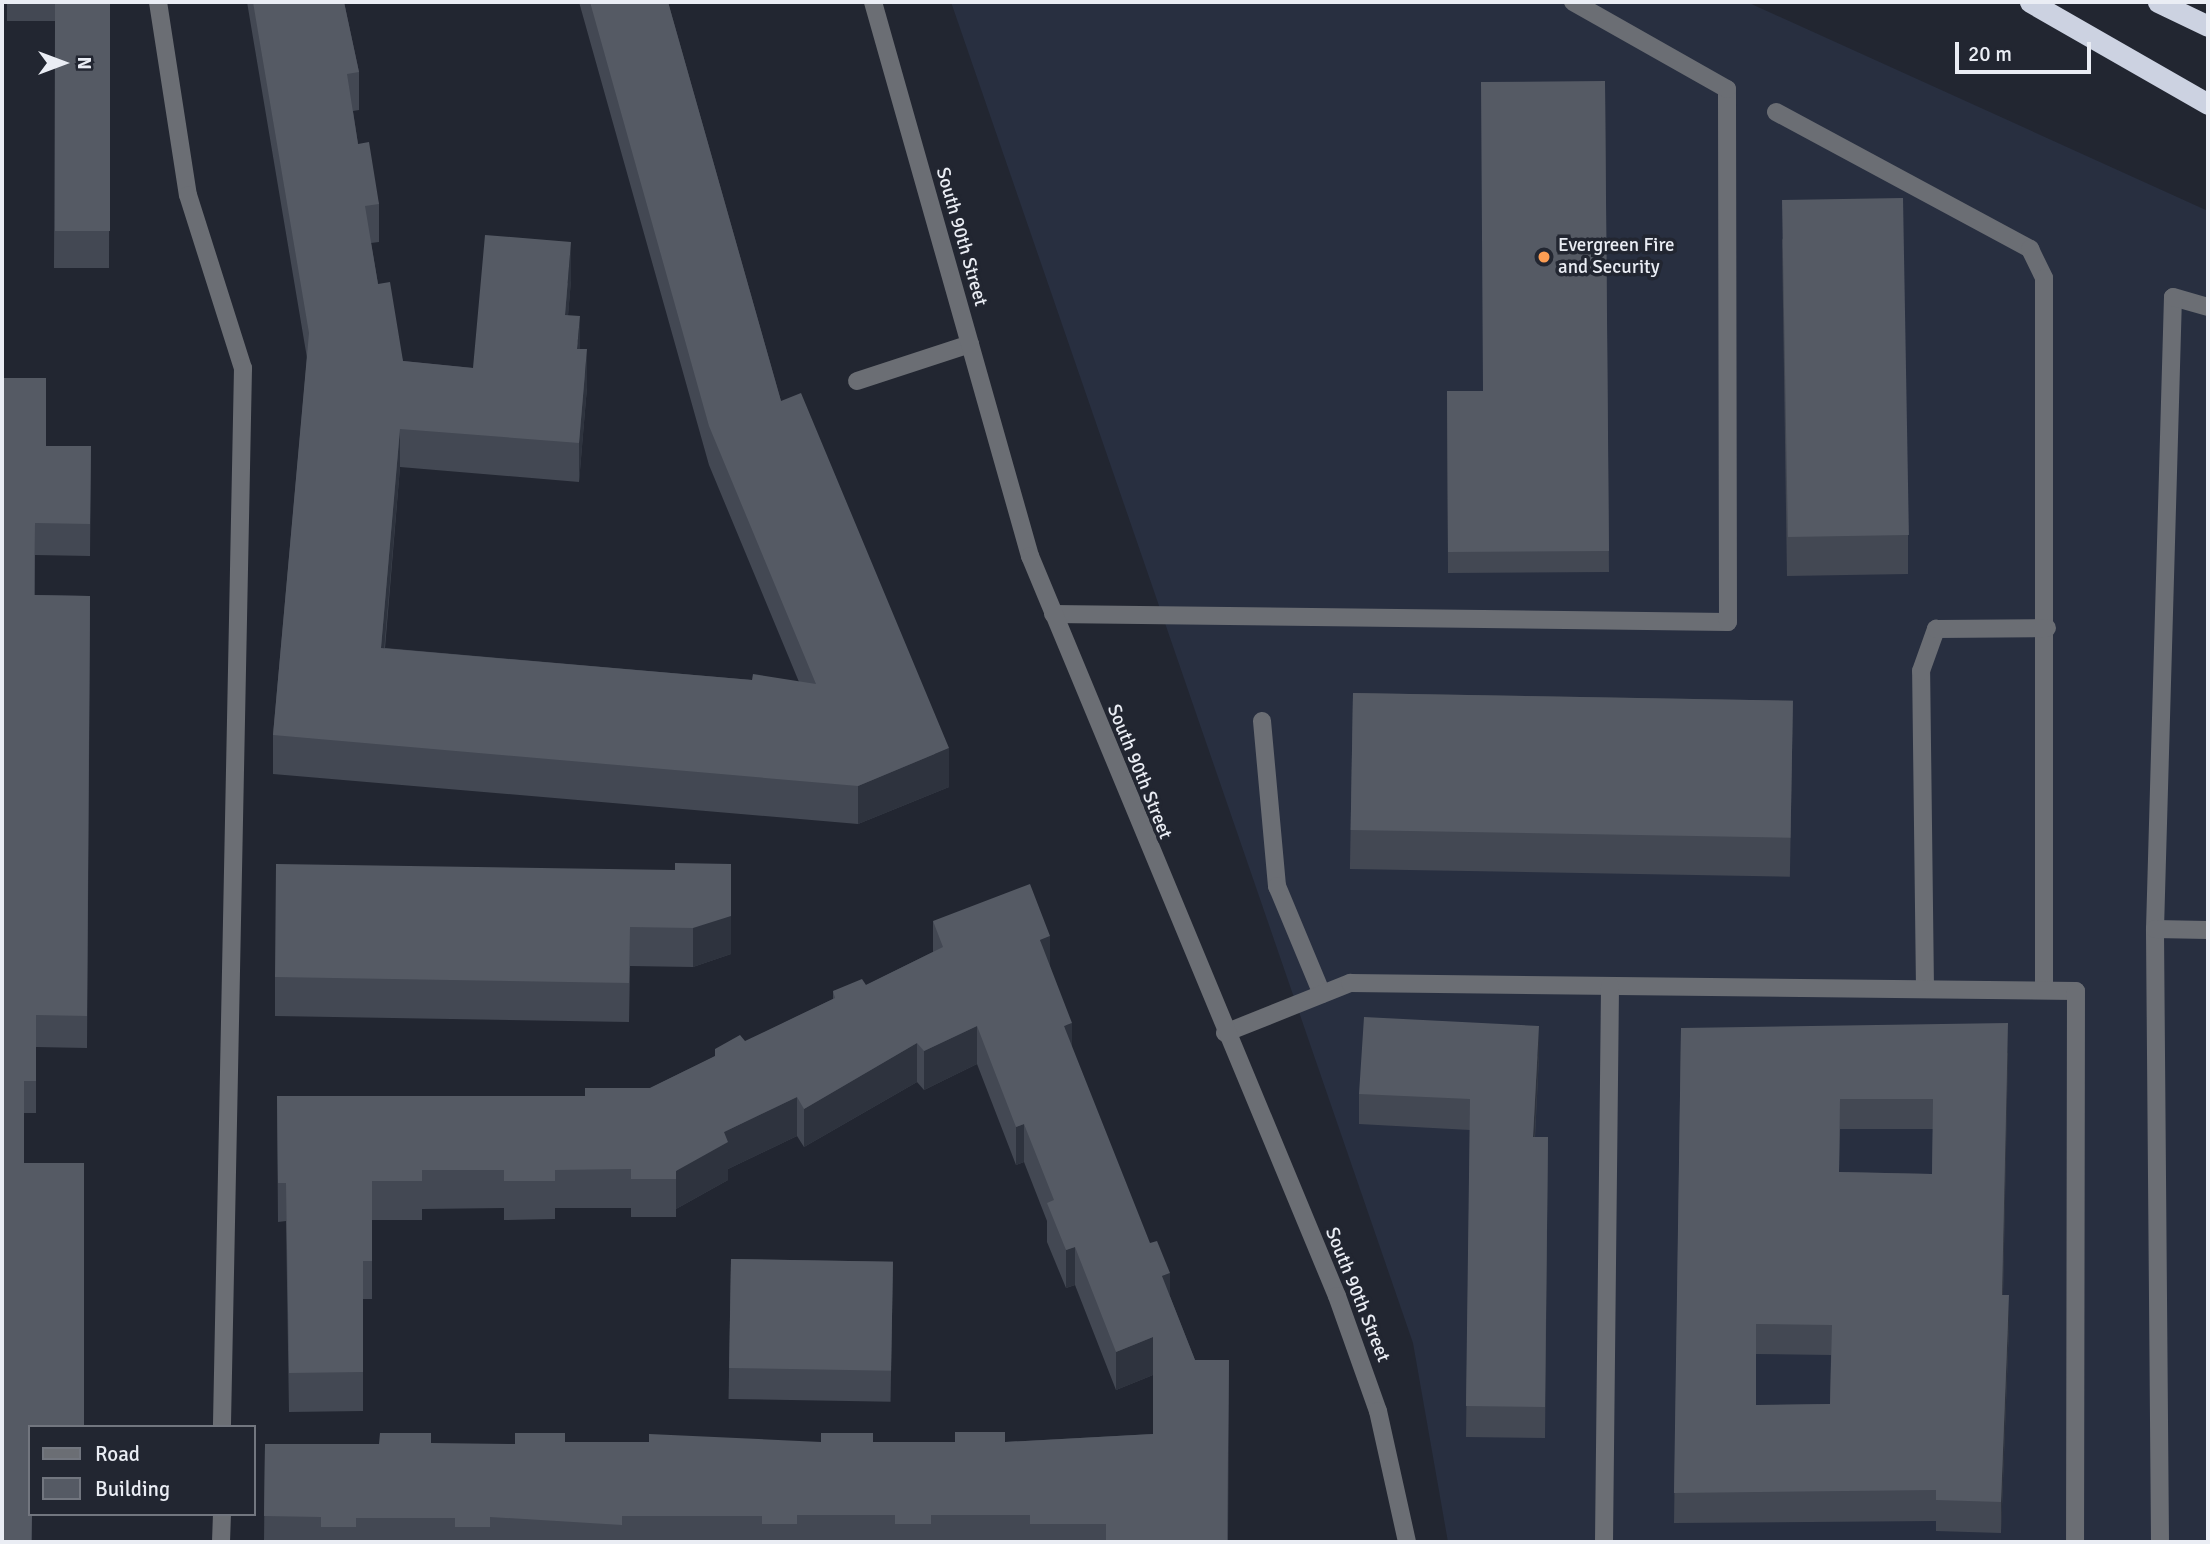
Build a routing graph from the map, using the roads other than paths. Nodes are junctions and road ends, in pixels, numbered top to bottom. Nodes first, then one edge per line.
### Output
1 (158, 2) edge
2 (873, 2) edge
3 (1573, 2) edge
4 (2030, 2) edge
5 (2158, 2) edge
6 (2208, 26) edge
7 (2208, 104) edge
8 (1776, 112) dead end
9 (2208, 307) edge
10 (970, 344) junction
11 (857, 381) dead end
12 (1053, 614) junction
13 (2047, 628) junction
14 (1262, 721) dead end
15 (2155, 929) junction
16 (2208, 930) edge
17 (1610, 986) junction
18 (1925, 989) junction
19 (2044, 990) junction
20 (1322, 994) junction
21 (1225, 1033) junction
22 (222, 1425) edge
23 (222, 1516) edge
24 (221, 1542) edge
25 (1407, 1542) edge
26 (1604, 1542) edge
27 (2075, 1542) edge
28 (2160, 1542) edge

1 - 22 street
2 - 10 street, South 90th Street
3 - 12 street
4 - 7 highway
5 - 6 highway
8 - 13 street
9 - 15 street
10 - 11 street
10 - 12 street, South 90th Street
12 - 21 street, South 90th Street
13 - 18 street
13 - 19 street
14 - 20 street
15 - 16 street
15 - 28 street
17 - 18 street
17 - 20 street
17 - 26 street
18 - 19 street
19 - 27 street
20 - 21 street
21 - 25 street, South 90th Street
23 - 24 street

